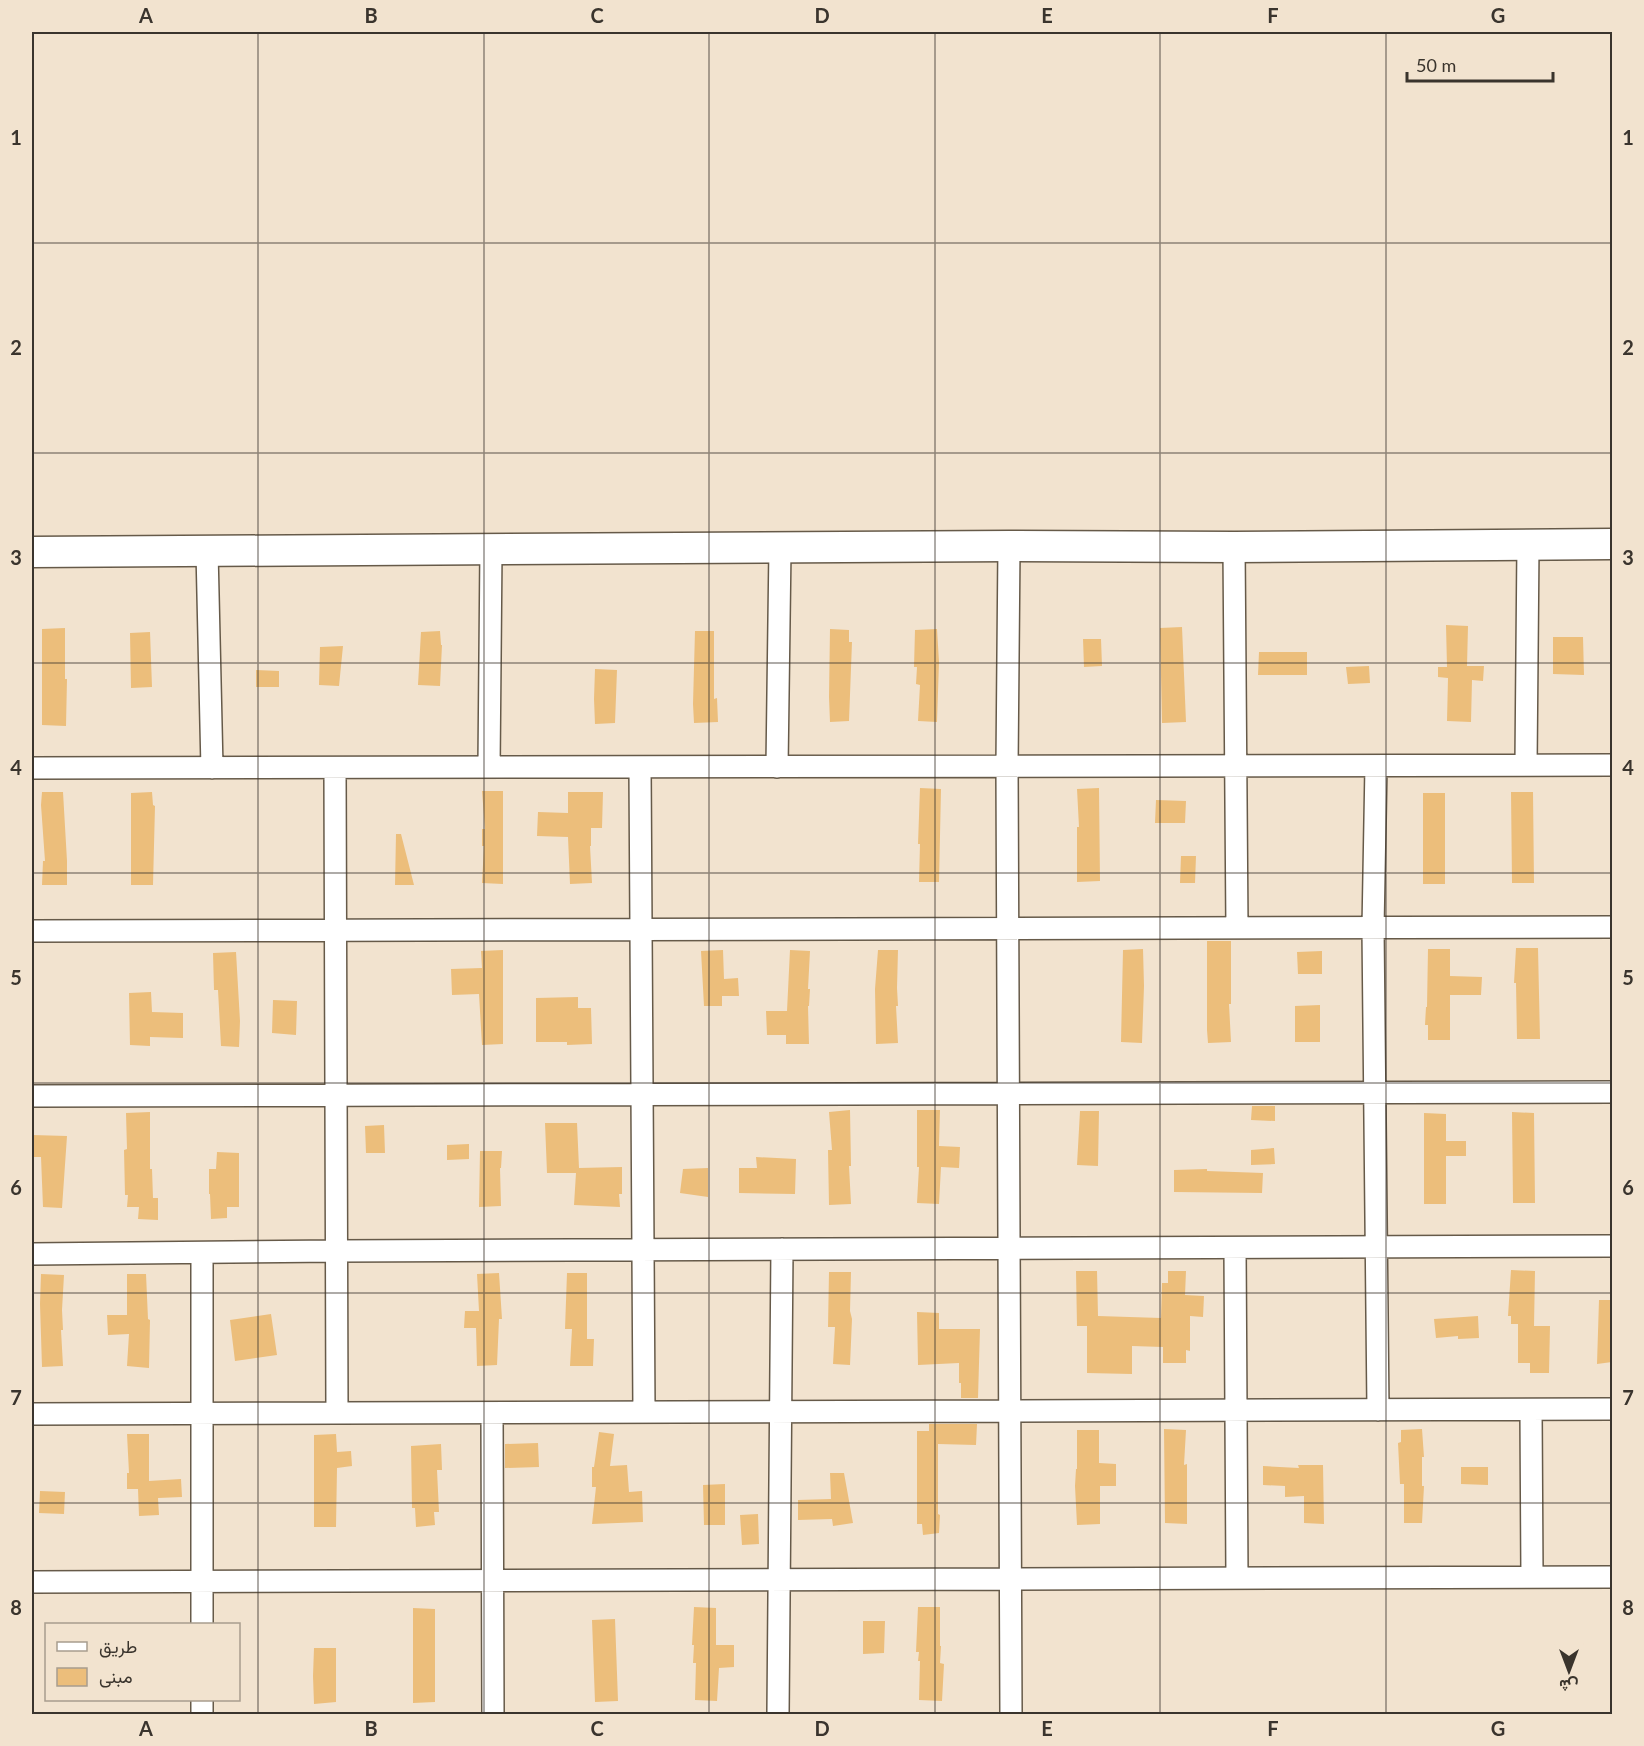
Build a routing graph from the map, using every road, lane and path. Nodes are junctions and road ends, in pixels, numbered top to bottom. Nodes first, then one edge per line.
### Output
1 (1528, 544) junction
2 (1612, 544) edge
3 (1009, 546) junction
4 (1234, 547) junction
5 (780, 548) junction
6 (491, 549) junction
7 (207, 551) junction
8 (32, 552) edge
9 (1376, 765) junction
10 (1526, 765) junction
11 (1612, 765) edge
12 (1007, 766) junction
13 (1236, 766) junction
14 (489, 767) junction
15 (640, 767) junction
16 (777, 767) junction
17 (32, 768) edge
18 (212, 768) junction
19 (335, 768) junction
20 (1612, 927) edge
21 (1008, 928) junction
22 (1237, 928) junction
23 (1373, 928) junction
24 (641, 929) junction
25 (336, 930) junction
26 (32, 931) edge
27 (1375, 1092) junction
28 (1612, 1092) edge
29 (1008, 1093) junction
30 (642, 1094) junction
31 (336, 1095) junction
32 (32, 1096) edge
33 (1612, 1246) edge
34 (1377, 1247) junction
35 (1009, 1248) junction
36 (1235, 1248) junction
37 (782, 1249) junction
38 (643, 1250) junction
39 (337, 1251) junction
40 (202, 1253) junction
41 (32, 1254) edge
42 (1612, 1409) edge
43 (1378, 1410) junction
44 (1531, 1410) junction
45 (1010, 1411) junction
46 (1236, 1411) junction
47 (644, 1412) junction
48 (781, 1412) junction
49 (202, 1413) junction
50 (337, 1413) junction
51 (492, 1413) junction
52 (32, 1414) edge
53 (1532, 1577) junction
54 (1612, 1577) edge
55 (1237, 1578) junction
56 (779, 1579) junction
57 (1010, 1579) junction
58 (493, 1580) junction
59 (202, 1581) junction
60 (32, 1582) edge
61 (202, 1623) edge
62 (493, 1714) edge
63 (778, 1714) edge
64 (1011, 1714) edge

1 - 2 street
1 - 4 street
1 - 10 street
3 - 4 street
3 - 5 street
3 - 12 street
4 - 13 street
5 - 6 street
5 - 16 street
6 - 7 street
6 - 14 street
7 - 8 street
7 - 18 street
9 - 10 street
9 - 13 street
9 - 23 street
10 - 11 street
12 - 13 street
12 - 16 street
12 - 21 street
13 - 22 street
14 - 15 street
14 - 19 street
15 - 16 street
15 - 24 street
17 - 18 street
18 - 19 street
19 - 25 street
20 - 23 street
21 - 22 street
21 - 24 street
21 - 29 street
22 - 23 street
23 - 27 street
24 - 25 street
24 - 30 street
25 - 26 street
25 - 31 street
27 - 28 street
27 - 29 street
27 - 34 street
29 - 30 street
29 - 35 street
30 - 31 street
30 - 38 street
31 - 32 street
31 - 39 street
33 - 34 street
34 - 36 street
34 - 43 street
35 - 36 street
35 - 37 street
35 - 45 street
36 - 46 street
37 - 38 street
37 - 48 street
38 - 39 street
38 - 47 street
39 - 40 street
39 - 50 street
40 - 41 street
40 - 49 street
42 - 44 street
43 - 44 street
43 - 46 street
44 - 53 street
45 - 46 street
45 - 48 street
45 - 57 street
46 - 55 street
47 - 48 street
47 - 51 street
48 - 56 street
49 - 50 street
49 - 52 street
49 - 59 street
50 - 51 street
51 - 58 street
53 - 54 street
53 - 55 street
55 - 57 street
56 - 57 street
56 - 58 street
56 - 63 street
57 - 64 street
58 - 59 street
58 - 62 street
59 - 60 street
59 - 61 street

